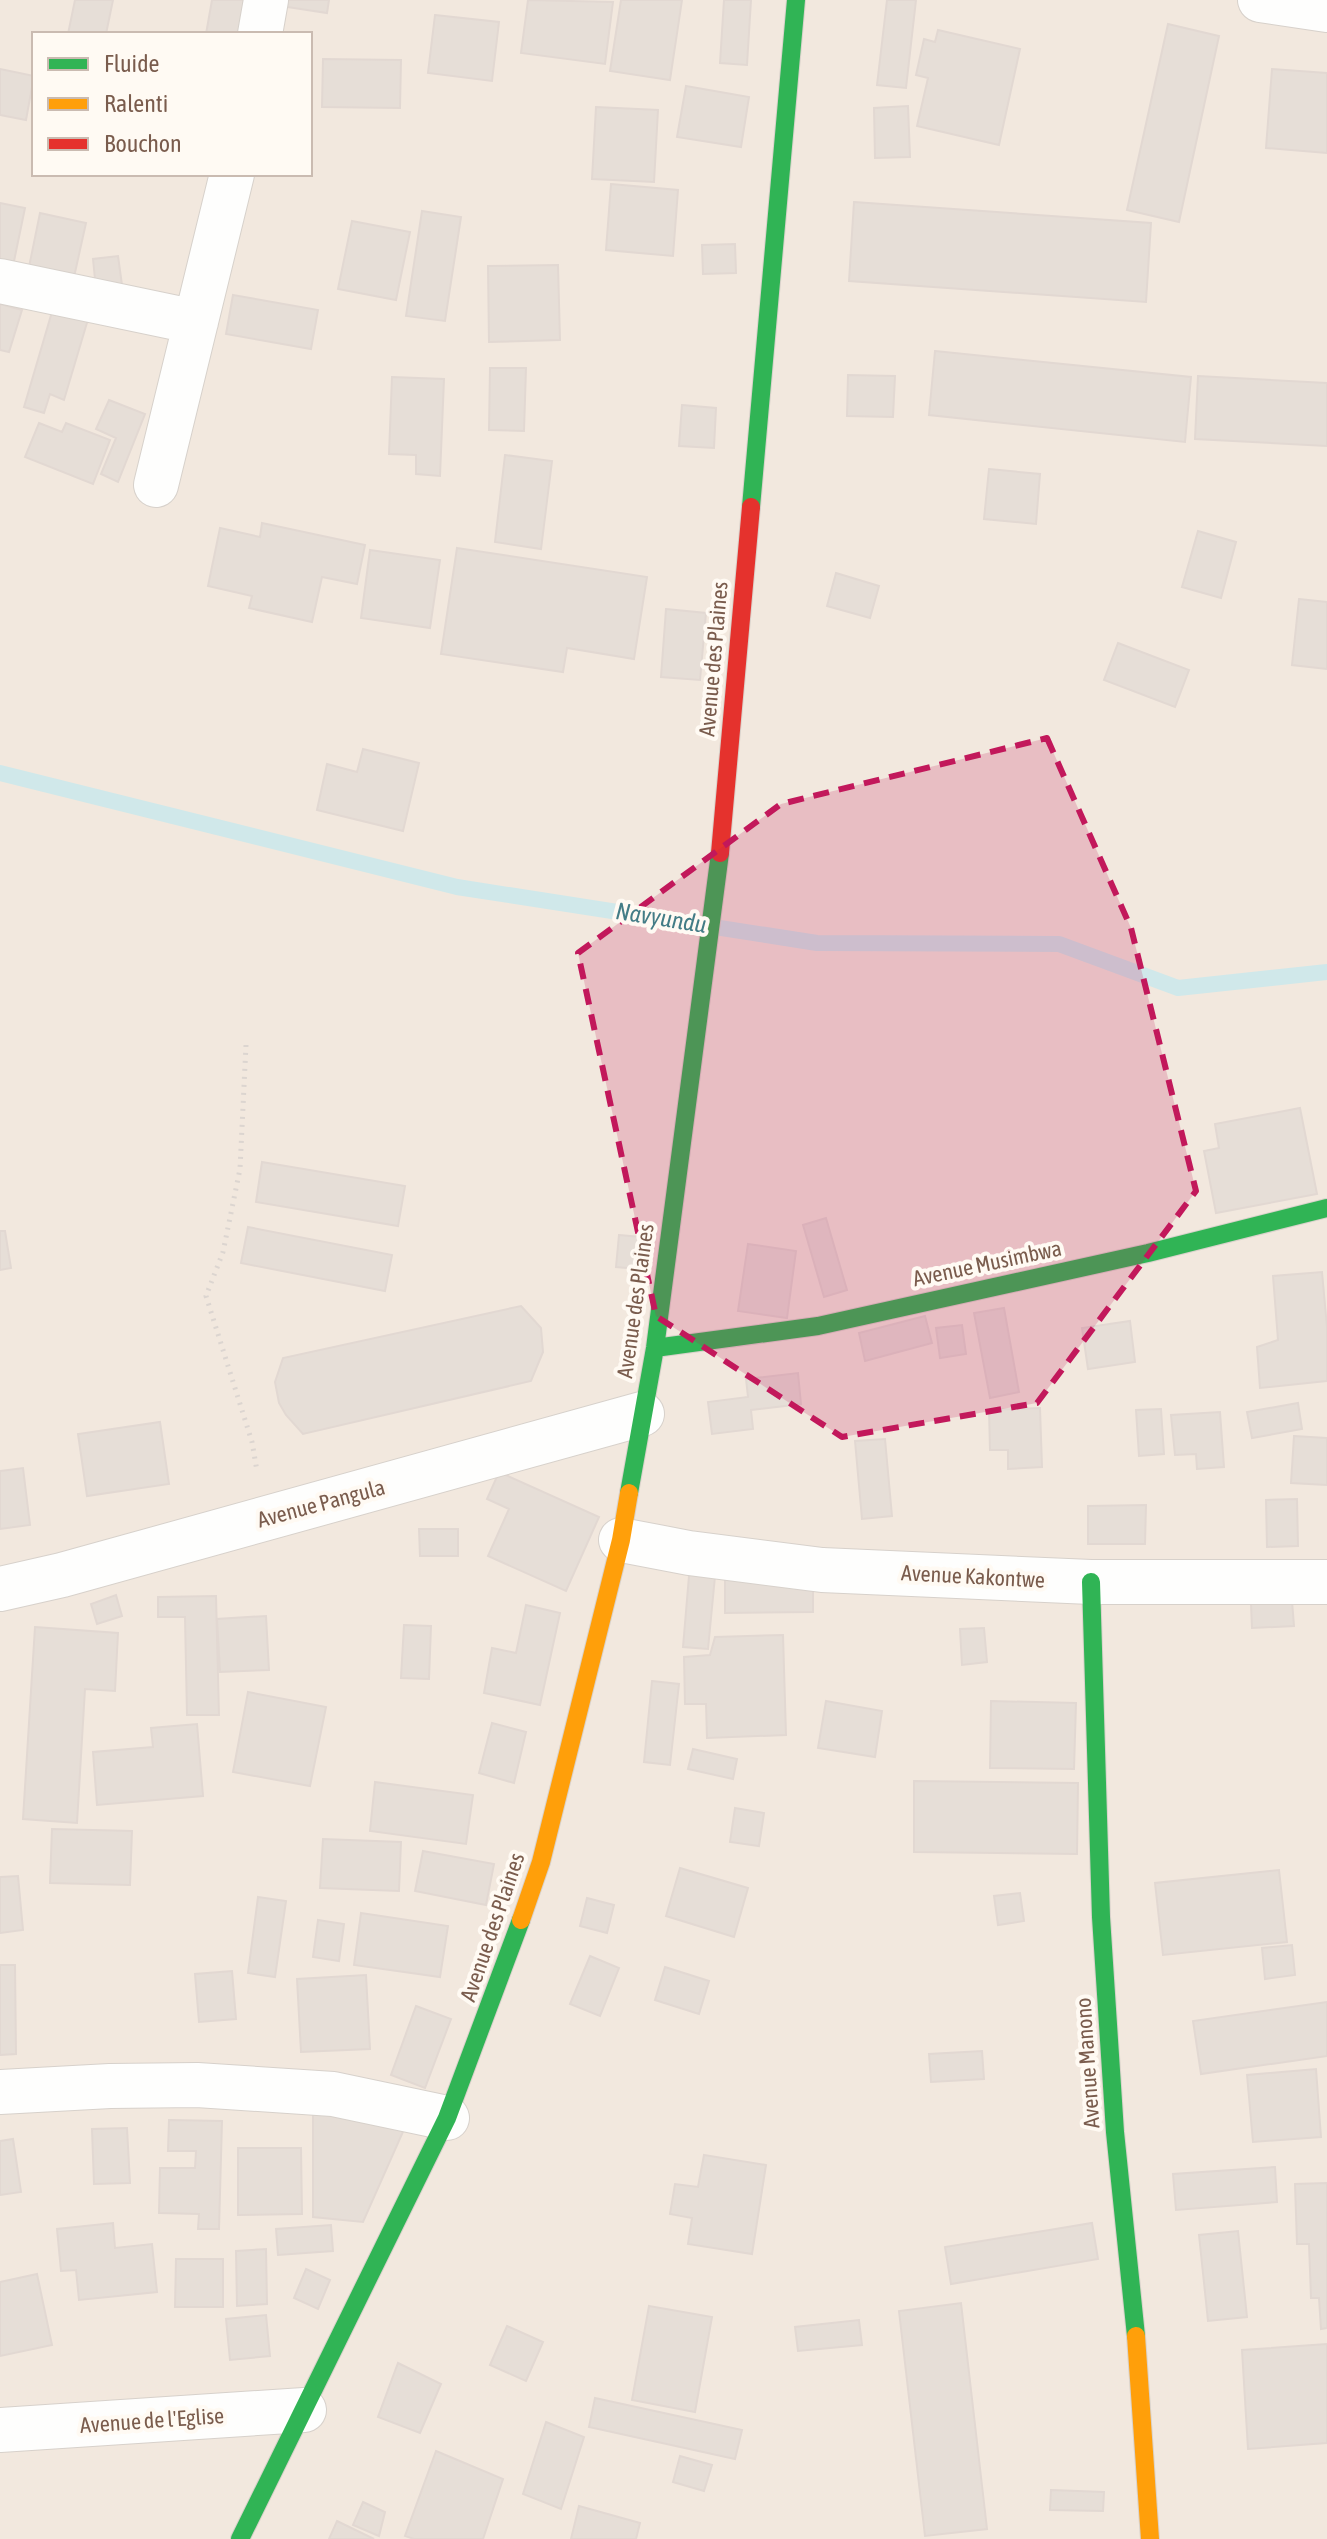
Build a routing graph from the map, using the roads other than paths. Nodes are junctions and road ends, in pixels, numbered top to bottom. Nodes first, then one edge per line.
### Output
1 (266, 0) edge
2 (796, 0) edge
3 (1260, 0) edge
4 (1327, 10) edge
5 (260, 32) edge
6 (232, 176) edge
7 (0, 281) edge
8 (196, 322) junction
9 (156, 485) dead end
10 (1327, 1208) edge
11 (655, 1348) junction
12 (642, 1414) junction
13 (621, 1540) junction
14 (1091, 1582) junction
15 (1327, 1582) edge
16 (0, 1589) edge
17 (0, 2092) edge
18 (447, 2118) junction
19 (304, 2410) junction
20 (0, 2430) edge
21 (240, 2539) edge
22 (1150, 2539) edge

1 - 5 street
2 - 11 street, Avenue des Plaines
3 - 4 street
6 - 8 street
7 - 8 street
8 - 9 street
10 - 11 street, Avenue Musimbwa
11 - 12 street, Avenue des Plaines
12 - 13 street, Avenue des Plaines
12 - 16 street, Avenue Pangula
13 - 14 street, Avenue Kakontwe
13 - 18 street, Avenue des Plaines
14 - 15 street, Avenue Kakontwe
14 - 22 street, Avenue Manono
17 - 18 street
18 - 19 street, Avenue des Plaines
19 - 20 street, Avenue de l'Eglise
19 - 21 street, Avenue des Plaines

